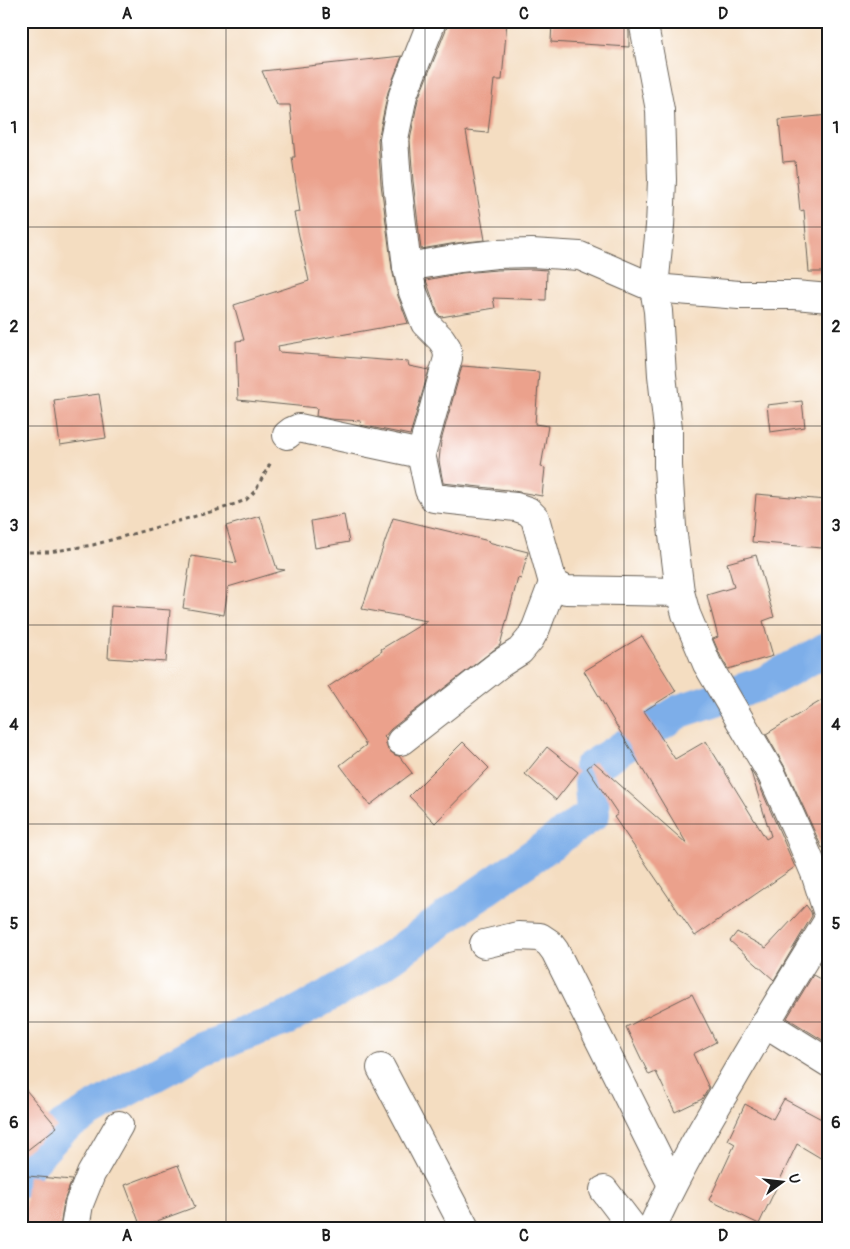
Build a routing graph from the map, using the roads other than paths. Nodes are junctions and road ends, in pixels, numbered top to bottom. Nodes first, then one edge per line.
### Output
1 (432, 21) edge
2 (643, 21) edge
3 (408, 267) junction
4 (654, 288) junction
5 (829, 298) edge
6 (288, 435) road end
7 (421, 454) junction
8 (553, 583) junction
9 (680, 592) junction
10 (401, 741) dead end
11 (829, 918) edge
12 (484, 944) dead end
13 (765, 1023) junction
14 (829, 1063) edge
15 (381, 1068) dead end
16 (119, 1125) dead end
17 (672, 1185) junction
18 (604, 1190) dead end
19 (75, 1228) edge
20 (465, 1228) edge
21 (633, 1228) edge
22 (652, 1228) edge

1 - 3 street
2 - 4 street
3 - 4 street
3 - 7 street
4 - 5 street
4 - 9 street
6 - 7 street
7 - 8 street
8 - 9 street
8 - 10 street
9 - 11 street
11 - 13 street
12 - 17 street
13 - 14 street
13 - 17 street
15 - 20 street
16 - 19 street
17 - 22 street
18 - 21 street

